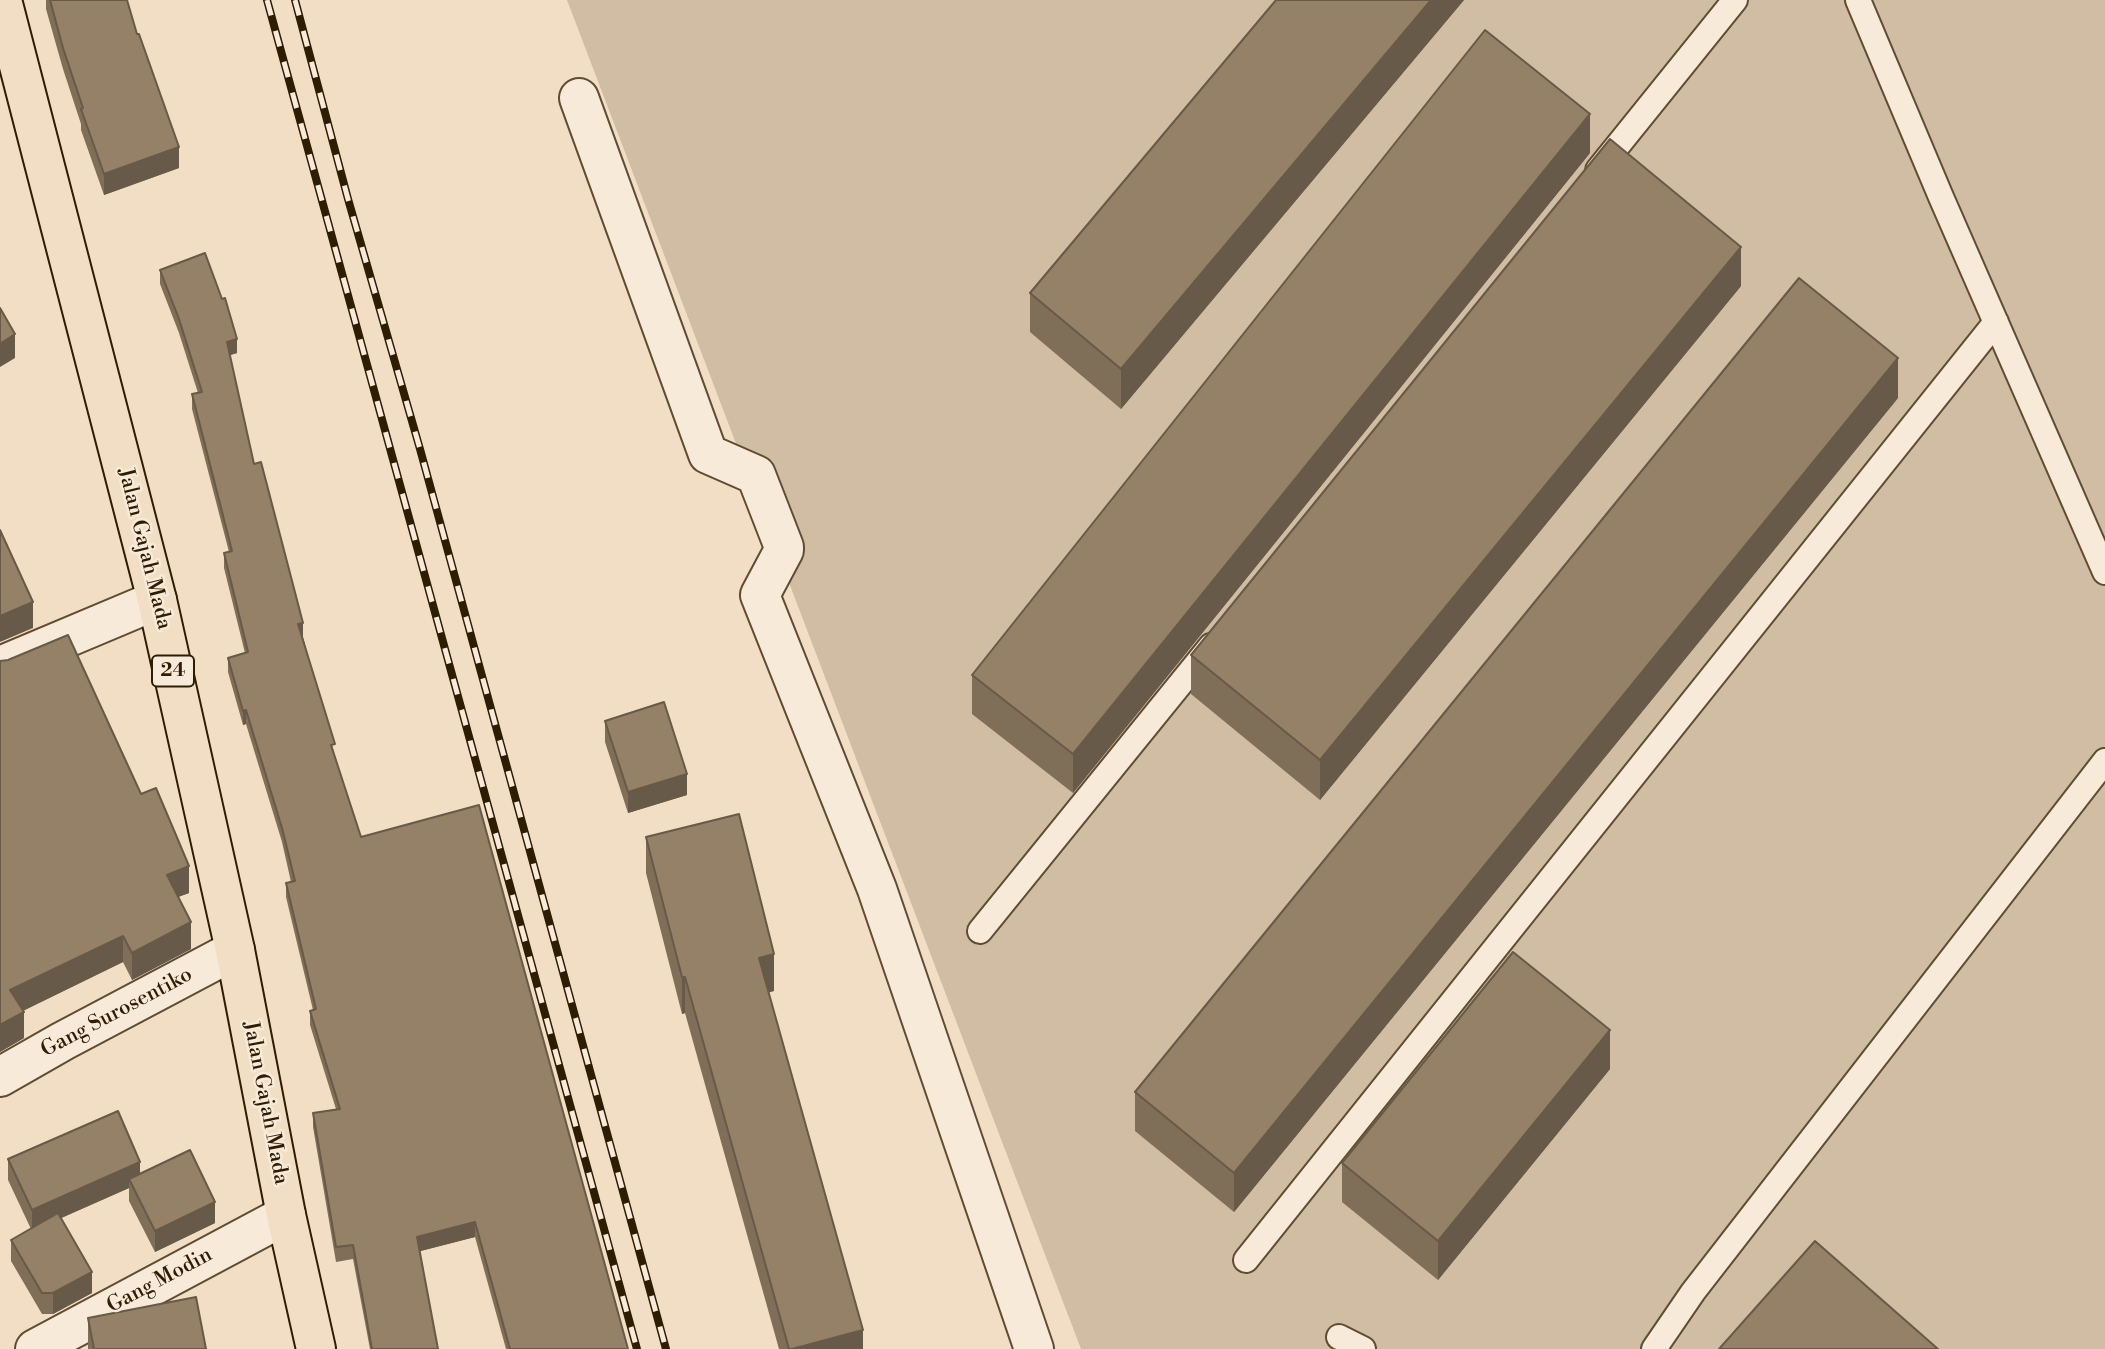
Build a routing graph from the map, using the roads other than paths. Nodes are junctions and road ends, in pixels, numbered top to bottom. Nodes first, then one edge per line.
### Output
1 (2, 0) edge
2 (1735, 0) edge
3 (1858, 0) edge
4 (9, 64) edge
5 (579, 98) dead end
6 (1586, 184) edge
7 (1996, 322) junction
8 (2105, 572) edge
9 (157, 600) junction
10 (1226, 628) edge
11 (0, 666) edge
12 (2105, 761) edge
13 (980, 931) dead end
14 (235, 950) junction
15 (0, 1077) edge
16 (286, 1215) junction
17 (1246, 1260) dead end
18 (1339, 1338) dead end
19 (35, 1349) edge
20 (316, 1349) edge
21 (1034, 1349) edge
22 (1363, 1349) edge
23 (1654, 1349) edge

1 - 4 highway, Jalan Gajah Mada / 24
2 - 6 lane
3 - 7 lane
4 - 9 highway, Jalan Gajah Mada / 24
5 - 21 street
7 - 8 lane
7 - 17 lane
9 - 11 street
9 - 14 highway, Jalan Gajah Mada / 24
10 - 13 lane
12 - 23 lane
14 - 15 street, Gang Surosentiko
14 - 16 highway, Jalan Gajah Mada / 24
16 - 19 street, Gang Modin
16 - 20 highway, Jalan Gajah Mada / 24
18 - 22 lane

